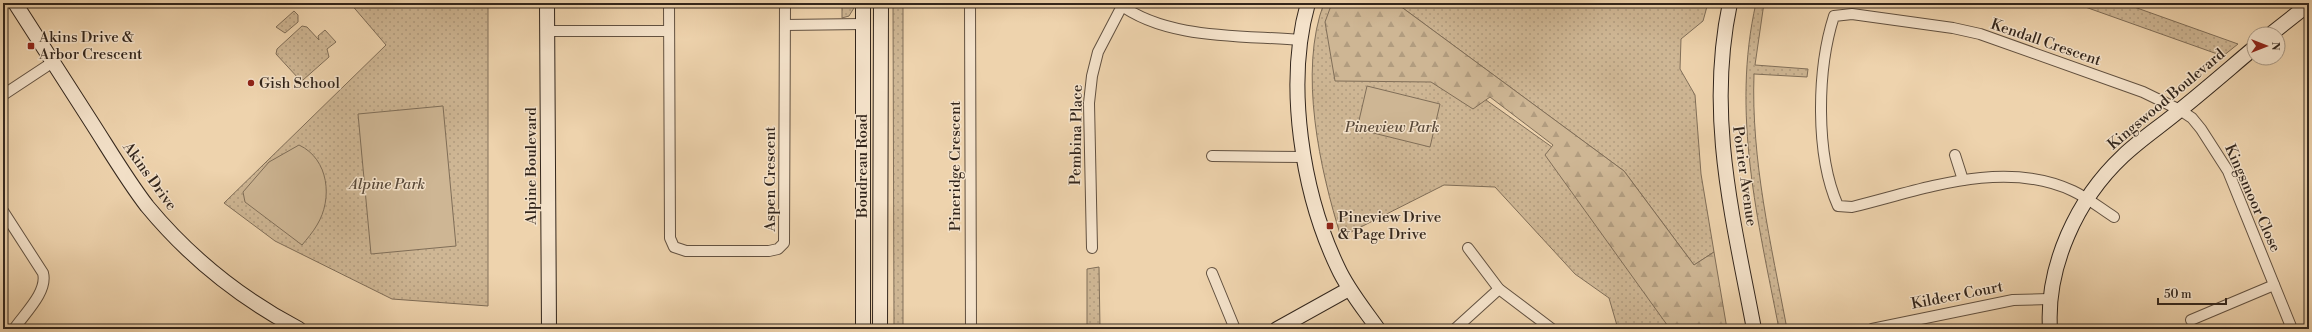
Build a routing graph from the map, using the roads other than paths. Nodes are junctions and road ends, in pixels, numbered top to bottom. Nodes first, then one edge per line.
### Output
1 (15, 3) edge
2 (547, 3) edge
3 (669, 3) edge
4 (785, 3) edge
5 (863, 3) edge
6 (881, 3) edge
7 (970, 3) edge
8 (1308, 3) edge
9 (1730, 3) edge
10 (1120, 4) edge
11 (2299, 6) edge
12 (862, 24) junction
13 (785, 25) junction
14 (2279, 26) edge
15 (548, 31) junction
16 (669, 31) junction
17 (1300, 40) junction
18 (2246, 55) edge
19 (53, 62) junction
20 (3, 95) edge
21 (2180, 110) junction
22 (1955, 155) dead end
23 (1212, 156) dead end
24 (1304, 157) junction
25 (1963, 180) junction
26 (2088, 199) junction
27 (3, 211) edge
28 (2114, 217) dead end
29 (1092, 248) dead end
30 (1468, 248) dead end
31 (1212, 273) dead end
32 (2274, 286) junction
33 (1349, 289) junction
34 (1498, 289) junction
35 (2049, 299) junction
36 (2190, 320) dead end
37 (291, 327) edge
38 (14, 329) edge
39 (550, 329) edge
40 (863, 329) edge
41 (880, 329) edge
42 (971, 329) edge
43 (1235, 329) edge
44 (1277, 329) edge
45 (1378, 329) edge
46 (1455, 329) edge
47 (1552, 329) edge
48 (1754, 329) edge
49 (1872, 329) edge
50 (2050, 329) edge
51 (2292, 329) edge

1 - 19 street, Akins Drive
2 - 15 street, Alpine Boulevard
3 - 16 street, Aspen Crescent
4 - 13 street, Aspen Crescent
5 - 12 street, Boudreau Road
6 - 41 street, Boudreau Road
7 - 42 street, Pineridge Crescent
8 - 17 street
9 - 48 street, Poirier Avenue
10 - 17 street
10 - 29 street, Pembina Place
11 - 14 street
12 - 13 street
12 - 40 street, Boudreau Road
13 - 16 street, Aspen Crescent
15 - 16 street
15 - 39 street, Alpine Boulevard
17 - 24 street
18 - 21 street, Kingswood Boulevard
19 - 20 street
19 - 37 street, Akins Drive
21 - 25 street, Kendall Crescent
21 - 26 street, Kingswood Boulevard
21 - 32 street, Kingsmoor Close
22 - 25 street
23 - 24 street
24 - 33 street
25 - 26 street, Kendall Crescent
26 - 28 street
26 - 35 street, Kingswood Boulevard
27 - 38 street
30 - 34 street
31 - 43 street
32 - 36 street
32 - 51 street, Kingsmoor Close
33 - 44 street
33 - 45 street
34 - 46 street
34 - 47 street
35 - 49 street, Kildeer Court
35 - 50 street, Kingswood Boulevard

